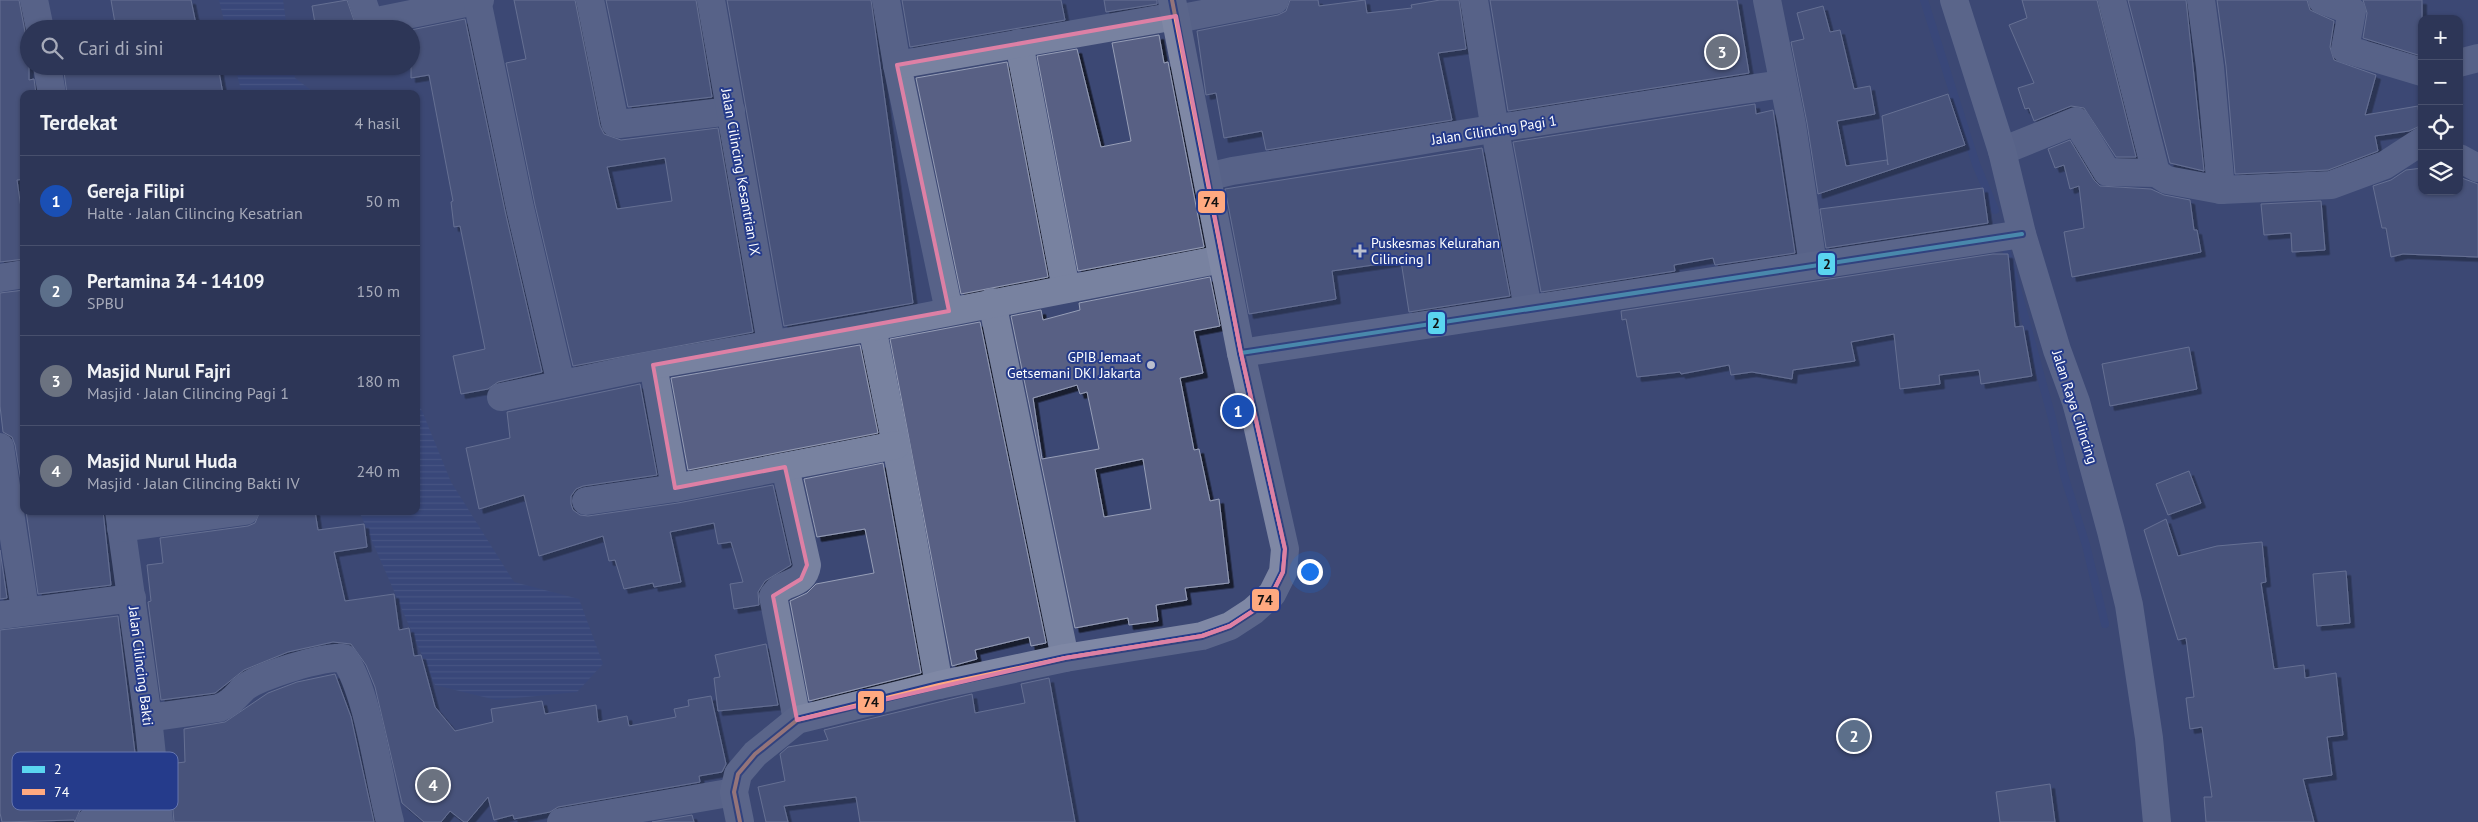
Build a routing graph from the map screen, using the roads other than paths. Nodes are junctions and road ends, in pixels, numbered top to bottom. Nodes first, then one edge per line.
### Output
1 (34, 0) edge
2 (362, 0) edge
3 (478, 0) edge
4 (590, 0) edge
5 (711, 0) edge
6 (886, 0) edge
7 (1275, 0) edge
8 (1474, 0) edge
9 (1767, 0) edge
10 (1954, 0) edge
11 (2112, 0) edge
12 (2201, 0) edge
13 (2322, 0) edge
14 (1175, 12) edge
15 (38, 20) edge
16 (369, 20) edge
17 (382, 20) edge
18 (1019, 43) junction
19 (2478, 58) edge
20 (2463, 62) edge
21 (897, 65) junction
22 (2418, 71) edge
23 (49, 75) edge
24 (1782, 84) junction
25 (51, 90) edge
26 (731, 111) junction
27 (1494, 130) junction
28 (2418, 144) edge
29 (2002, 151) junction
30 (2463, 160) edge
31 (2478, 168) edge
32 (2156, 173) junction
33 (1207, 177) junction
34 (2221, 190) junction
35 (2022, 234) junction
36 (1222, 259) junction
37 (1813, 265) junction
38 (20, 275) edge
39 (0, 278) edge
40 (1066, 288) junction
41 (992, 302) junction
42 (1528, 309) junction
43 (949, 311) junction
44 (872, 327) junction
45 (771, 343) junction
46 (1241, 354) junction
47 (653, 365) junction
48 (561, 384) junction
49 (501, 397) dead end
50 (896, 445) junction
51 (0, 447) edge
52 (785, 467) junction
53 (675, 488) junction
54 (586, 501) dead end
55 (182, 515) edge
56 (120, 519) edge
57 (132, 598) junction
58 (13, 613) edge
59 (1065, 658) junction
60 (939, 685) junction
61 (148, 718) junction
62 (797, 720) junction
63 (151, 752) edge
64 (734, 792) junction
65 (158, 818) edge
66 (90, 822) edge
67 (390, 822) edge
68 (561, 822) edge
69 (740, 822) edge
70 (2157, 822) edge

1 - 15 street
2 - 16 street
3 - 17 street
3 - 48 street
4 - 26 street
5 - 26 street, Jalan Cilincing Kesantrian IX
6 - 21 street
7 - 14 street
8 - 27 street
9 - 24 street
10 - 29 street, Jalan Raya Cilincing
11 - 32 street
12 - 34 street
13 - 22 street
14 - 18 street
14 - 33 street
18 - 21 street
18 - 40 street
19 - 20 street
21 - 43 street
23 - 25 street
24 - 27 street, Jalan Cilincing Pagi 1
24 - 37 street
26 - 45 street, Jalan Cilincing Kesantrian IX
27 - 33 street, Jalan Cilincing Pagi 1
27 - 42 street
28 - 34 street
29 - 32 street
29 - 35 street, Jalan Raya Cilincing
30 - 31 street
32 - 34 street
33 - 36 street
35 - 37 street
35 - 70 street, Jalan Raya Cilincing
36 - 40 street
36 - 46 street
37 - 42 street
38 - 39 street
40 - 41 street
41 - 43 street
41 - 59 street
42 - 46 street
43 - 44 street
44 - 45 street
44 - 50 street
45 - 47 street
46 - 59 street
47 - 48 street
47 - 53 street
48 - 49 street
50 - 52 street
50 - 60 street
51 - 58 street
52 - 53 street
52 - 62 street
53 - 54 street
55 - 56 street
56 - 57 street, Jalan Cilincing Bakti
57 - 58 street
57 - 61 street, Jalan Cilincing Bakti
59 - 60 street
60 - 62 street
61 - 63 street, Jalan Cilincing Bakti
61 - 67 street
62 - 64 street
64 - 68 street
64 - 69 street
65 - 66 street

